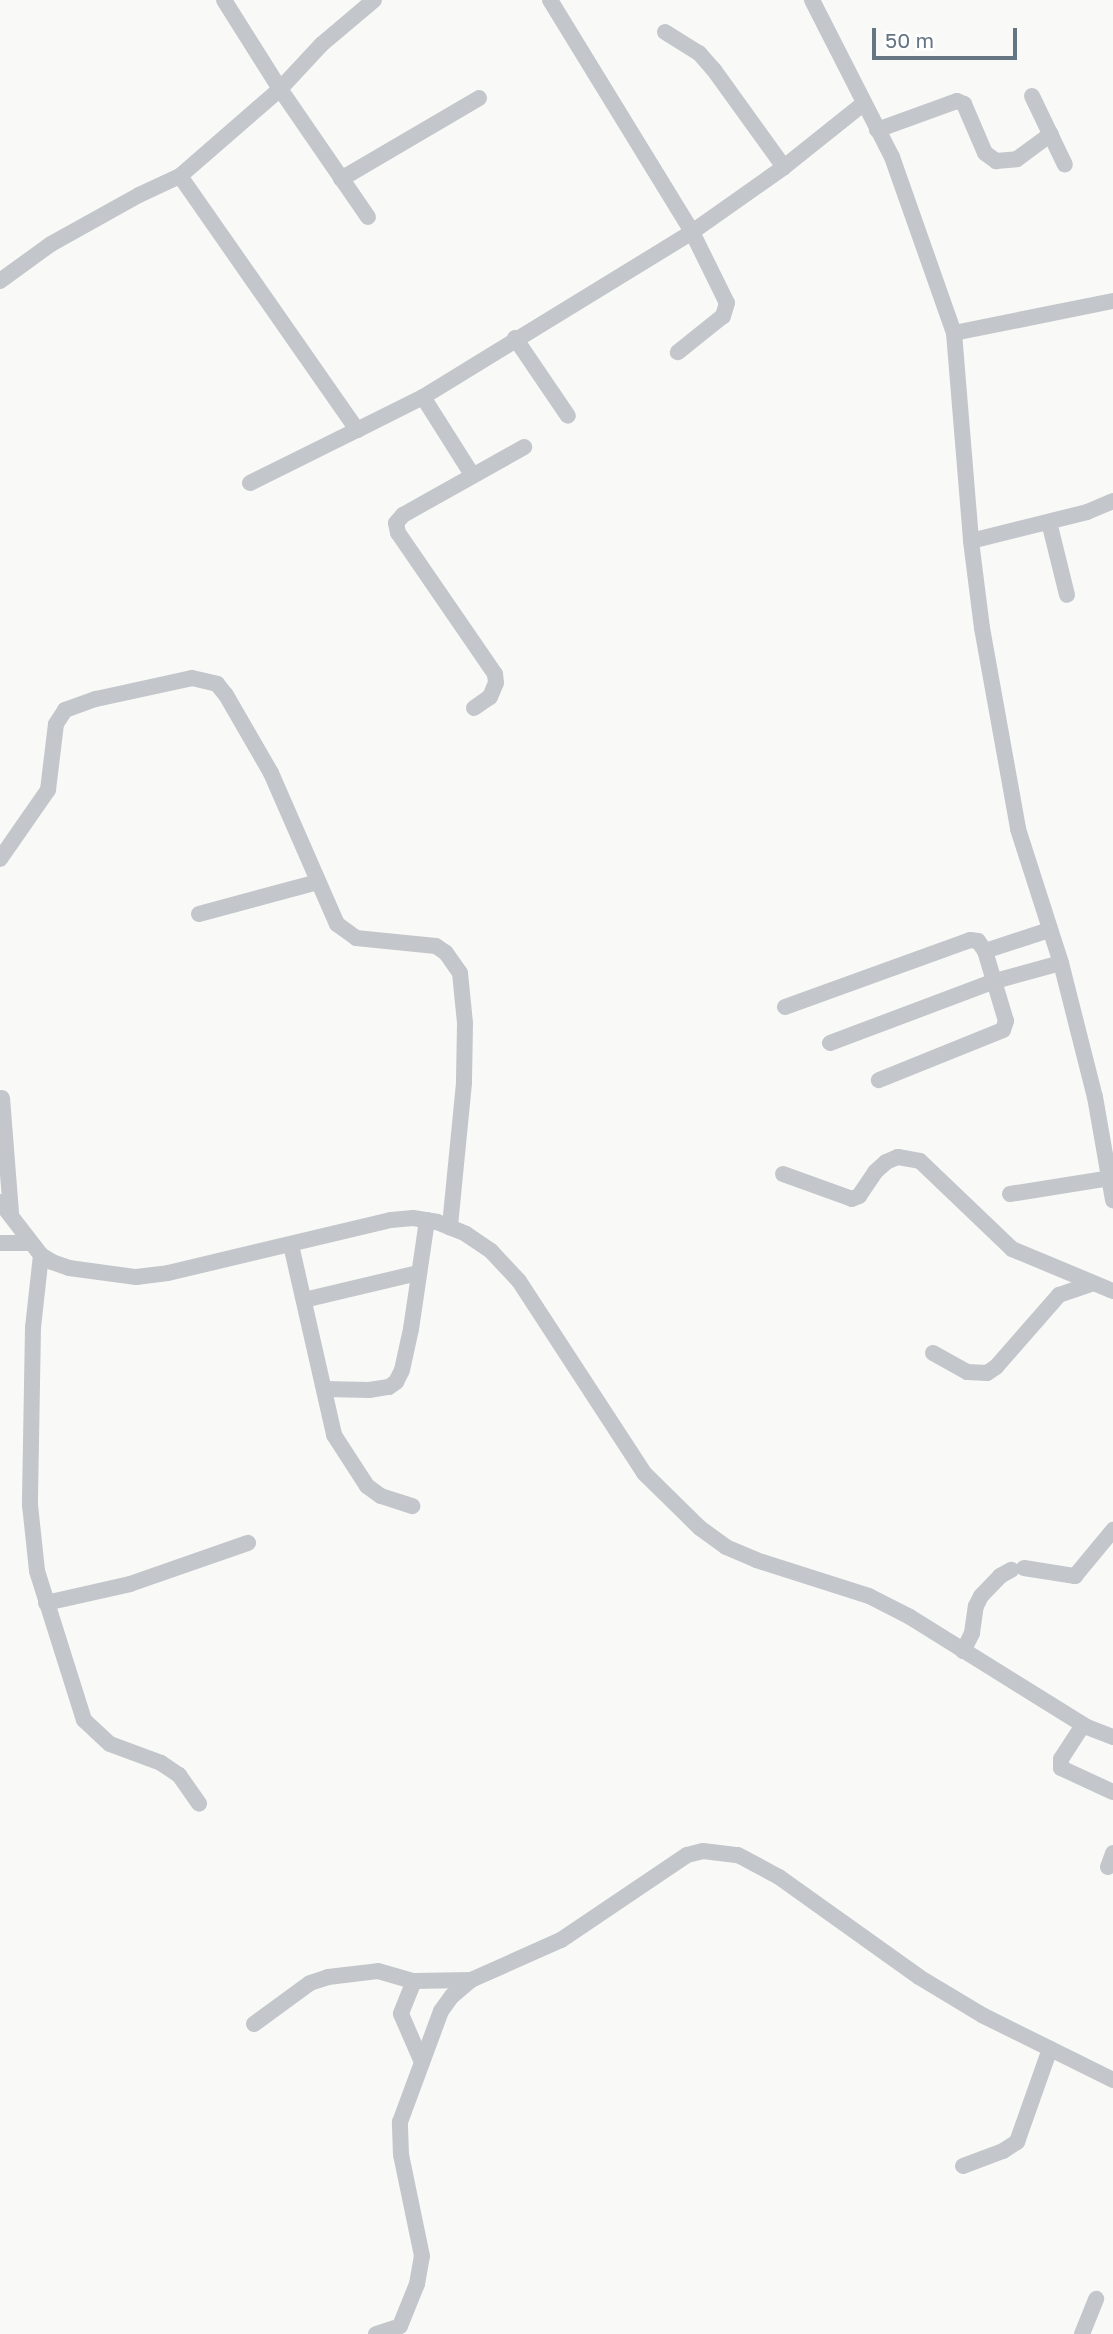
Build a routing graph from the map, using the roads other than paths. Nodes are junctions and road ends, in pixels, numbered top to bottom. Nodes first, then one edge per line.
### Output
1 (224, 0) edge
2 (374, 0) edge
3 (550, 0) edge
4 (812, 0) edge
5 (665, 32) dead end
6 (280, 89) junction
7 (1032, 96) dead end
8 (479, 97) dead end
9 (863, 104) junction
10 (877, 130) junction
11 (1051, 134) junction
12 (1065, 165) dead end
13 (784, 167) junction
14 (180, 176) junction
15 (341, 179) junction
16 (368, 217) dead end
17 (692, 232) junction
18 (0, 281) edge
19 (1113, 302) edge
20 (954, 333) junction
21 (515, 338) junction
22 (678, 352) dead end
23 (423, 397) junction
24 (568, 416) dead end
25 (357, 430) junction
26 (524, 447) dead end
27 (473, 476) junction
28 (250, 483) dead end
29 (1113, 501) edge
30 (1049, 522) junction
31 (971, 541) junction
32 (1067, 595) dead end
33 (474, 708) dead end
34 (0, 859) edge
35 (318, 881) junction
36 (199, 914) dead end
37 (1049, 930) junction
38 (985, 951) junction
39 (1061, 962) junction
40 (995, 981) junction
41 (785, 1007) dead end
42 (830, 1043) dead end
43 (879, 1080) dead end
44 (2, 1098) dead end
45 (783, 1174) dead end
46 (1110, 1178) junction
47 (1010, 1194) dead end
48 (1113, 1200) edge
49 (6, 1208) edge
50 (427, 1220) junction
51 (450, 1227) junction
52 (0, 1243) edge
53 (291, 1245) junction
54 (36, 1249) junction
55 (418, 1273) junction
56 (1091, 1284) junction
57 (1113, 1291) edge
58 (304, 1300) junction
59 (933, 1353) dead end
60 (324, 1389) junction
61 (412, 1506) dead end
62 (1113, 1530) edge
63 (248, 1543) dead end
64 (46, 1602) junction
65 (963, 1651) junction
66 (1083, 1725) junction
67 (1113, 1737) edge
68 (1113, 1792) edge
69 (199, 1804) dead end
70 (471, 1980) junction
71 (414, 1981) junction
72 (254, 2024) dead end
73 (1050, 2049) junction
74 (421, 2060) junction
75 (1113, 2080) edge
76 (963, 2166) dead end
77 (1096, 2299) dead end
78 (402, 2330) edge
79 (376, 2334) edge
80 (1082, 2334) edge

1 - 6 street
2 - 6 street
3 - 17 street
4 - 9 street
5 - 13 street
6 - 14 street
6 - 15 street
7 - 11 street
8 - 15 street
9 - 10 street
9 - 13 street
10 - 11 street
10 - 20 street
11 - 12 street
13 - 17 street
14 - 18 street
14 - 25 street
15 - 16 street
17 - 21 street
17 - 22 street
19 - 20 street
20 - 31 street
21 - 23 street
21 - 24 street
23 - 25 street
23 - 27 street
25 - 28 street
26 - 27 street
27 - 33 street
29 - 30 street
30 - 31 street
30 - 32 street
31 - 37 street
34 - 35 street
35 - 36 street
35 - 51 street
37 - 38 street
37 - 39 street
38 - 40 street
38 - 41 street
39 - 40 street
39 - 46 street
40 - 42 street
40 - 43 street
44 - 49 street
45 - 56 street
46 - 47 street
46 - 48 street
49 - 54 street
50 - 51 street
50 - 53 street
50 - 55 street
51 - 65 street
52 - 54 street
53 - 54 street
53 - 58 street
54 - 64 street
55 - 58 street
55 - 60 street
56 - 57 street
56 - 59 street
58 - 60 street
60 - 61 street
62 - 65 street
63 - 64 street
64 - 69 street
65 - 66 street
66 - 67 street
66 - 68 street
70 - 71 street
70 - 73 street
70 - 74 street
71 - 72 street
71 - 74 street
73 - 75 street
73 - 76 street
74 - 78 street
77 - 80 street
78 - 79 street

